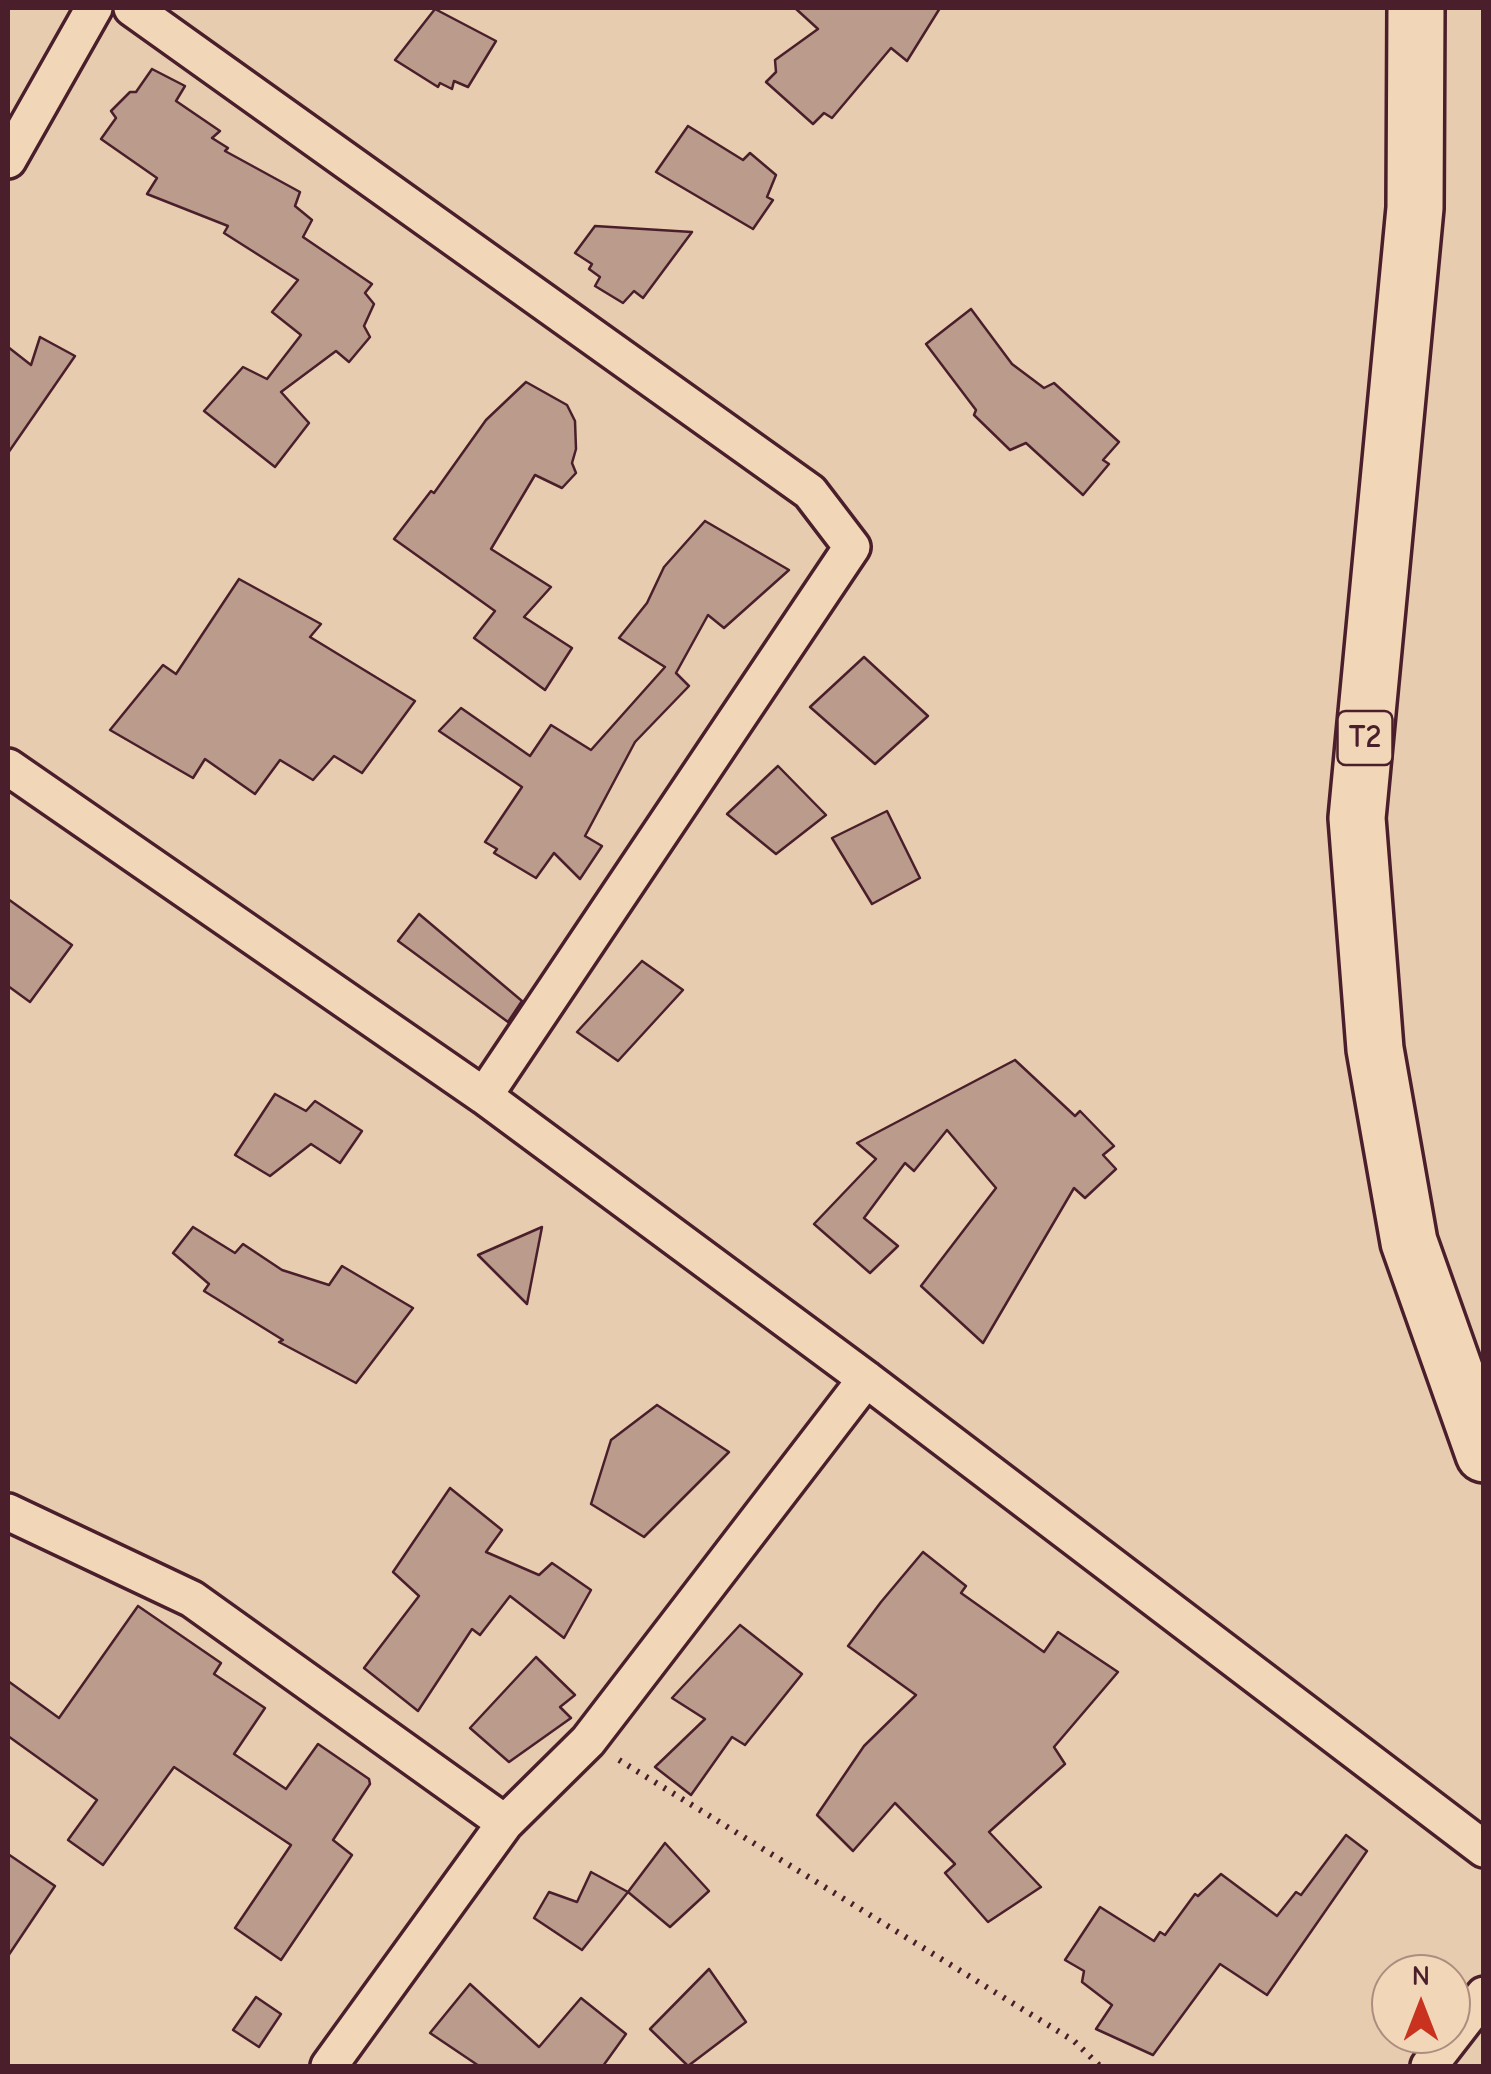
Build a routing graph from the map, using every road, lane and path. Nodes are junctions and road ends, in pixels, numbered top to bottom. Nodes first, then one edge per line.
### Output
1 (94, 8) edge
2 (132, 8) edge
3 (1416, 8) edge
4 (8, 160) edge
5 (8, 768) edge
6 (484, 1096) junction
7 (866, 1378) junction
8 (1484, 1454) edge
9 (8, 1512) edge
10 (588, 1741) junction
11 (505, 1824) junction
12 (1484, 1849) edge
13 (1484, 1995) edge
14 (329, 2066) edge
15 (1100, 2066) edge
16 (1429, 2066) edge

1 - 4 street
2 - 6 street
3 - 8 highway, T2
5 - 6 street
6 - 7 street
7 - 10 street
7 - 12 street
9 - 11 street
10 - 11 street
10 - 15 path
11 - 14 street
13 - 16 street

